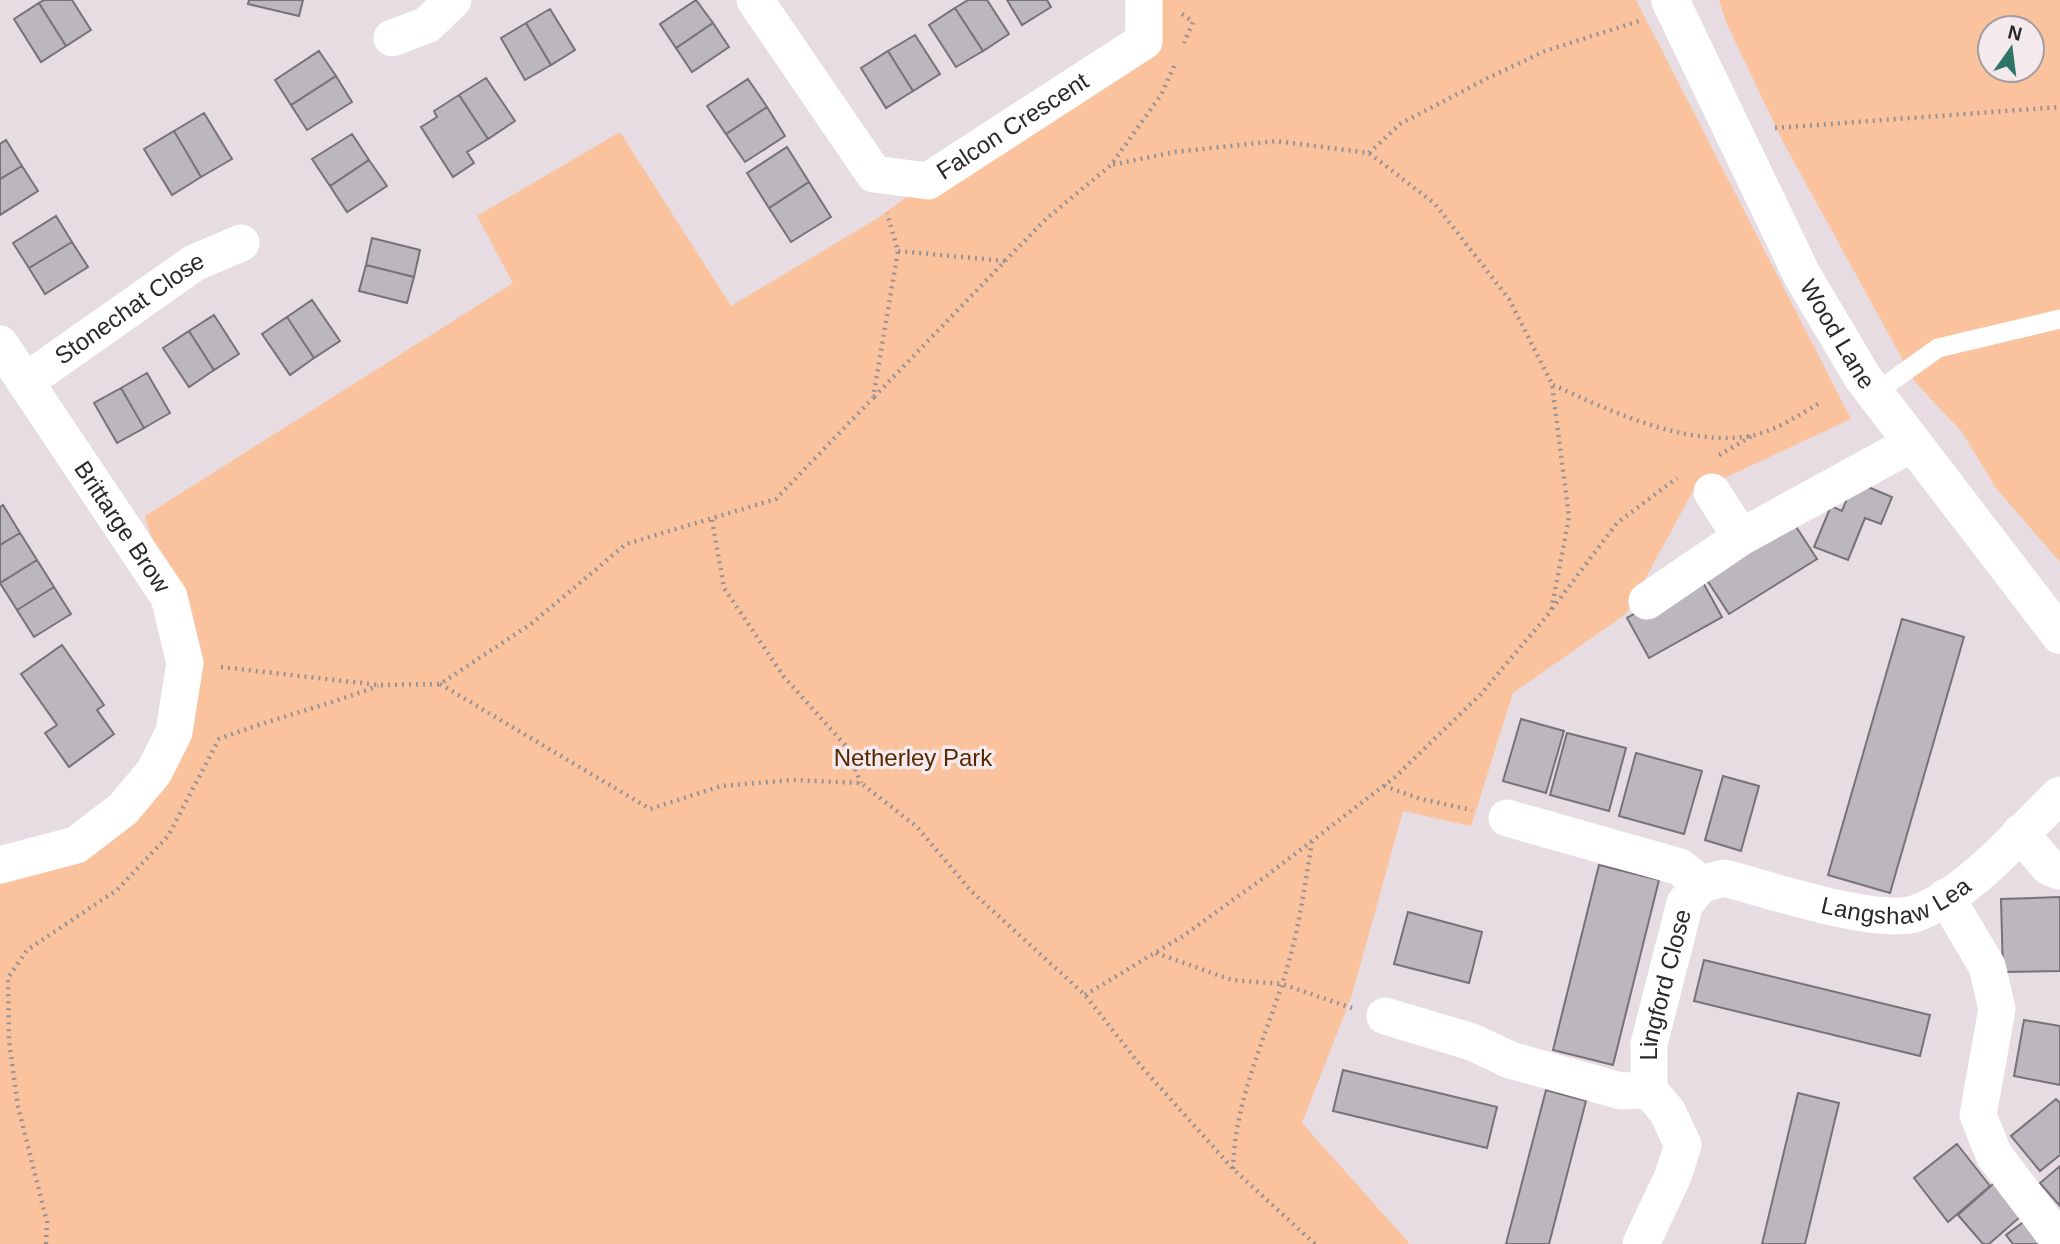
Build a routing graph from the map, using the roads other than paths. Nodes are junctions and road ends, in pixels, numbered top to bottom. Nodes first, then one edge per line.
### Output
1 (453, 0) edge
2 (755, 0) edge
3 (1159, 4) edge
4 (1655, 10) edge
5 (392, 38) dead end
6 (241, 243) dead end
7 (2060, 319) edge
8 (0, 344) edge
9 (25, 383) junction
10 (1875, 393) junction
11 (1911, 444) junction
12 (1701, 475) road end
13 (1741, 537) junction
14 (1647, 601) dead end
15 (2060, 635) edge
16 (2060, 795) edge
17 (1507, 818) road end
18 (2020, 833) junction
19 (0, 865) edge
20 (2060, 871) edge
21 (1701, 884) junction
22 (1945, 897) junction
23 (1385, 1016) road end
24 (1649, 1090) junction
25 (2060, 1242) edge
26 (1641, 1244) edge

1 - 5 street
2 - 3 street, Falcon Crescent
4 - 10 street, Wood Lane
6 - 9 street, Stonechat Close
7 - 10 lane
8 - 9 street, Brittarge Brow
9 - 19 street, Brittarge Brow
10 - 11 street, Wood Lane
11 - 13 street
11 - 15 street, Wood Lane
12 - 13 street
13 - 14 street
16 - 18 street, Langshaw Lea
17 - 21 street, Lingford Close
18 - 20 street
18 - 22 street, Langshaw Lea
21 - 22 street, Langshaw Lea
21 - 24 street, Lingford Close
22 - 25 street
23 - 24 street, Lingford Close
24 - 26 street, Lingford Close

